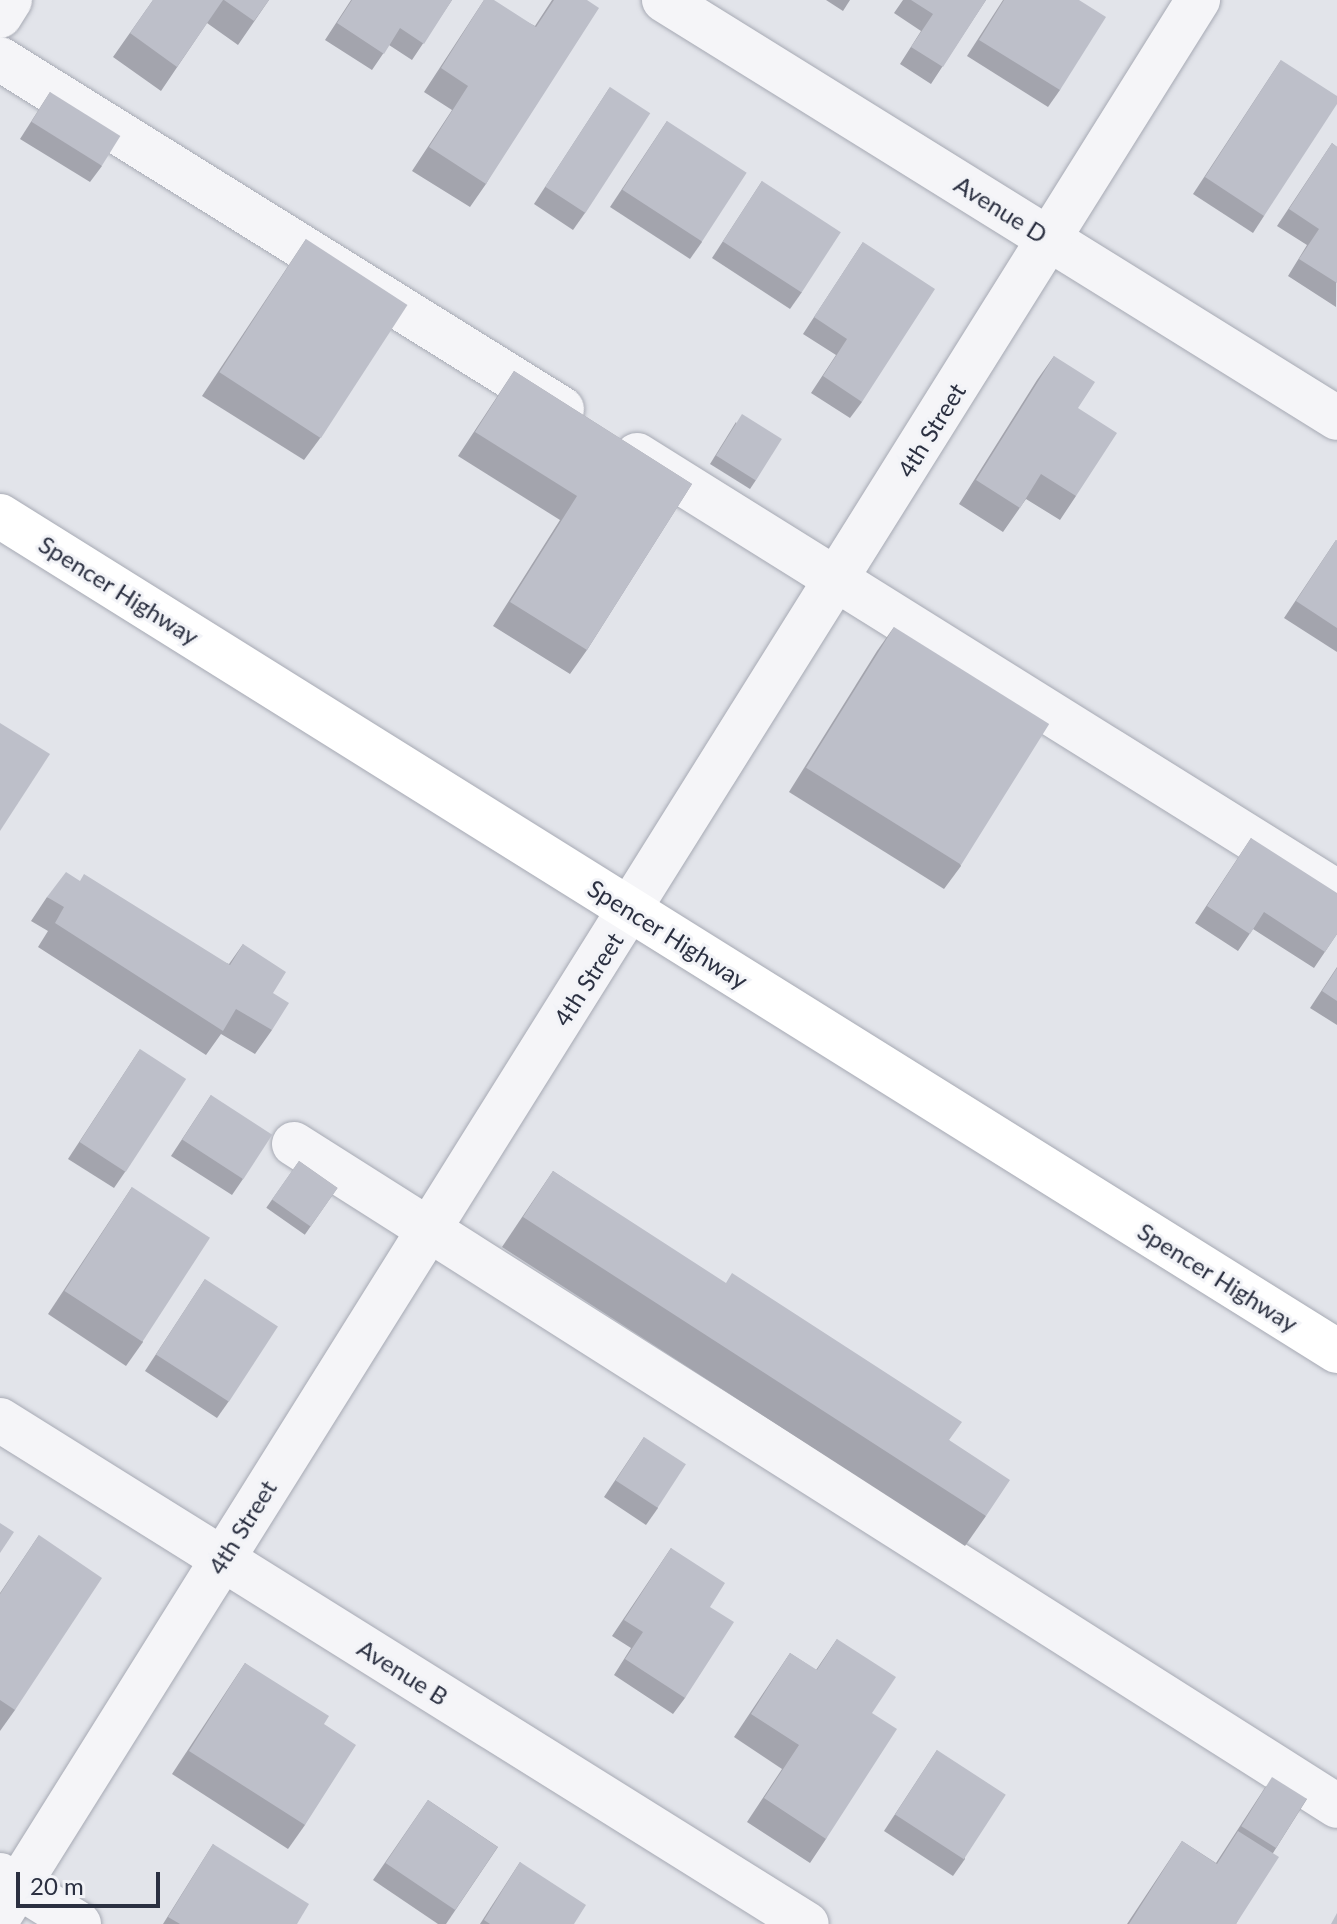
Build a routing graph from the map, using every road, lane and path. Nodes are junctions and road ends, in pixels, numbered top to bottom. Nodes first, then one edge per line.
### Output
1 (10, 0) edge
2 (664, 0) edge
3 (1198, 0) edge
4 (0, 16) edge
5 (0, 59) edge
6 (1049, 239) junction
7 (1337, 418) edge
8 (0, 516) edge
9 (838, 580) junction
10 (1337, 892) edge
11 (632, 911) junction
12 (294, 1144) dead end
13 (428, 1229) junction
14 (1337, 1351) edge
15 (0, 1420) edge
16 (222, 1559) junction
17 (1337, 1806) edge
18 (6, 1892) edge
19 (79, 1924) edge
20 (807, 1924) edge

1 - 4 street
2 - 6 street, Avenue D
3 - 6 street, 4th Street
5 - 9 street
6 - 7 street, Avenue D
6 - 9 street, 4th Street
8 - 11 main road, Spencer Highway
9 - 10 street
9 - 11 street, 4th Street
11 - 13 street, 4th Street
11 - 14 main road, Spencer Highway
12 - 13 street
13 - 16 street, 4th Street
13 - 17 street
15 - 16 street, Avenue B
16 - 18 street, 4th Street
16 - 20 street, Avenue B
18 - 19 street

